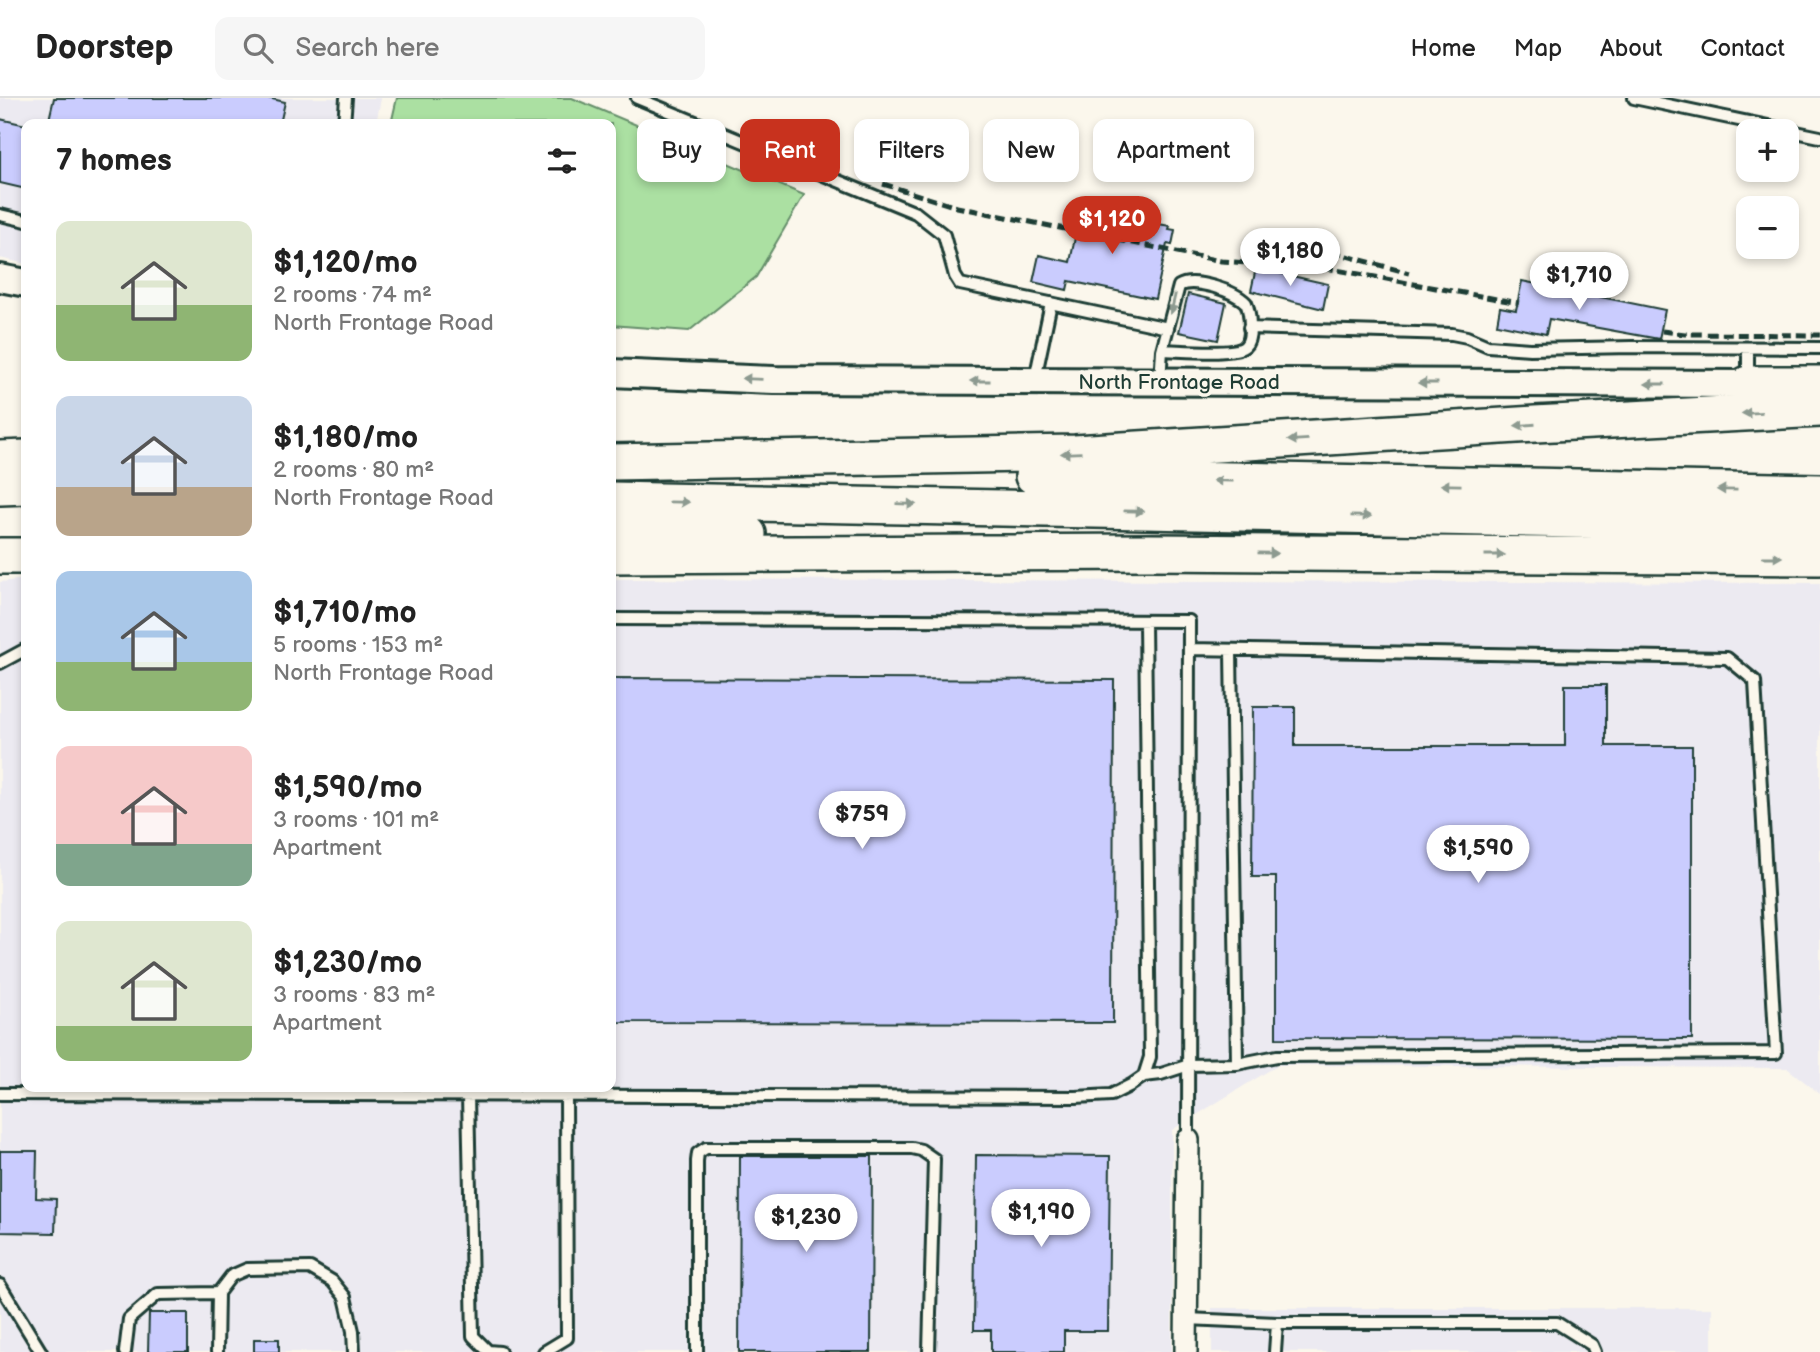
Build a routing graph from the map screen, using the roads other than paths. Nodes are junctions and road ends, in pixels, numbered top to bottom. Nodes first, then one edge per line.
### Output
1 (346, 98) edge
2 (637, 98) edge
3 (1634, 98) edge
4 (344, 119) edge
5 (1820, 136) edge
6 (0, 215) edge
7 (21, 220) edge
8 (0, 278) edge
9 (21, 283) edge
10 (1051, 303) junction
11 (1168, 328) junction
12 (1249, 328) junction
13 (1820, 348) edge
14 (1748, 349) junction
15 (1163, 350) junction
16 (616, 373) edge
17 (1034, 381) junction
18 (1160, 382) junction
19 (1748, 384) junction
20 (1820, 384) edge
21 (1820, 410) edge
22 (616, 463) edge
23 (616, 463) edge
24 (21, 464) edge
25 (7, 480) edge
26 (1820, 492) edge
27 (616, 500) edge
28 (616, 522) edge
29 (1820, 525) edge
30 (1150, 552) junction
31 (616, 555) edge
32 (0, 556) edge
33 (21, 556) edge
34 (1820, 557) edge
35 (616, 619) edge
36 (1145, 622) junction
37 (1189, 649) junction
38 (1231, 650) junction
39 (21, 652) edge
40 (0, 663) edge
41 (1237, 1064) junction
42 (1189, 1065) junction
43 (1143, 1076) junction
44 (0, 1094) edge
45 (468, 1095) junction
46 (566, 1096) junction
47 (1188, 1140) joint
48 (0, 1285) edge
49 (218, 1293) junction
50 (1187, 1319) junction
51 (1277, 1323) junction
52 (41, 1352) edge
53 (125, 1352) edge
54 (217, 1352) edge
55 (354, 1352) edge
56 (500, 1352) edge
57 (544, 1352) edge
58 (696, 1352) edge
59 (929, 1352) edge
60 (1186, 1352) edge
61 (1275, 1352) edge
62 (1595, 1352) edge

1 - 4 lane
2 - 10 lane
3 - 5 lane
6 - 7 lane
8 - 9 street
10 - 11 lane
10 - 17 lane
12 -> 11 lane
11 - 15 lane
12 - 14 lane
12 - 15 lane
13 - 14 lane
14 - 19 lane
15 - 18 lane
17 -> 16 street, North Frontage Road
17 - 18 street, North Frontage Road
19 -> 18 street, North Frontage Road
19 - 20 highway
21 -> 22 highway
26 -> 23 highway
24 - 25 highway
27 -> 29 highway
28 - 30 highway
30 - 31 highway
30 -> 34 highway
32 - 33 highway
35 - 36 lane
36 - 37 lane
36 - 43 lane
37 - 38 lane
37 - 42 lane
38 - 41 lane
38 - 41 lane
39 - 40 lane
41 - 42 lane
42 - 43 lane
42 - 47 lane
43 - 46 lane
44 - 45 lane
45 - 46 lane
45 - 56 lane
46 - 57 lane
47 - 50 street
48 - 52 lane
49 - 53 lane
49 - 54 lane
49 - 55 lane
50 - 51 lane
50 - 60 street
51 - 61 lane
51 - 62 lane
58 - 59 lane

